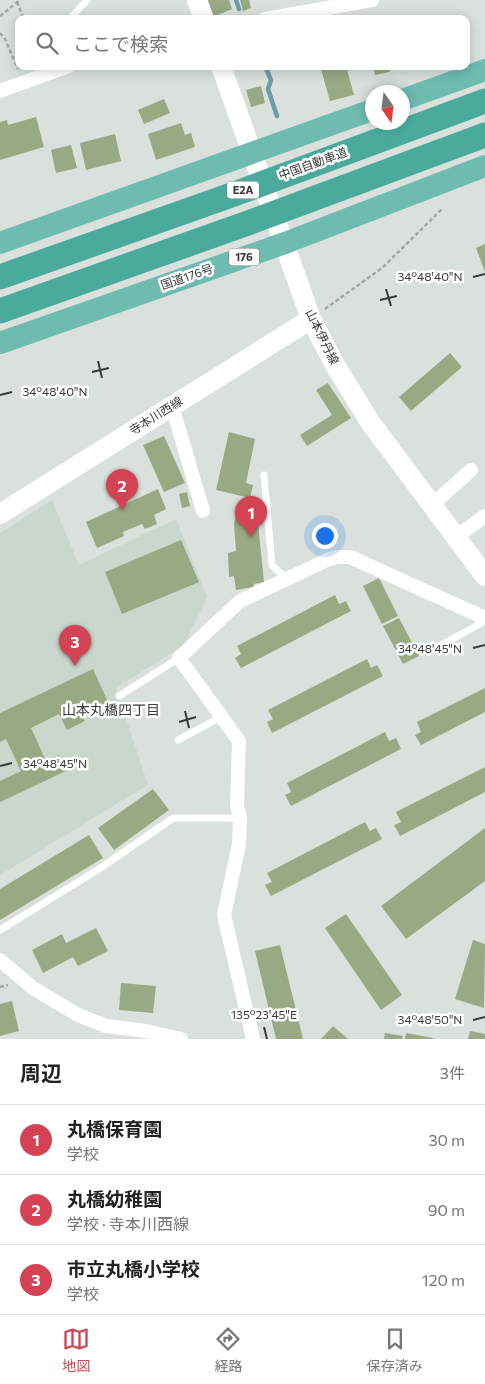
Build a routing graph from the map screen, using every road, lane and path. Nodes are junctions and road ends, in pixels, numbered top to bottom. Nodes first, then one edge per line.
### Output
1 (87, 0) edge
2 (197, 0) edge
3 (372, 0) edge
4 (19, 1) edge
5 (23, 15) edge
6 (74, 15) edge
7 (203, 15) edge
8 (288, 15) edge
9 (0, 16) edge
10 (0, 33) edge
11 (15, 62) edge
12 (18, 70) edge
13 (58, 70) edge
14 (222, 70) edge
15 (485, 70) edge
16 (22, 83) junction
17 (0, 91) edge
18 (410, 97) edge
19 (485, 101) edge
20 (365, 113) edge
21 (485, 135) edge
22 (252, 153) junction
23 (485, 166) edge
24 (443, 208) dead end
25 (0, 243) edge
26 (284, 243) junction
27 (0, 277) edge
28 (0, 311) edge
29 (311, 319) junction
30 (0, 343) edge
31 (172, 406) junction
32 (471, 470) dead end
33 (264, 475) dead end
34 (203, 501) dead end
35 (432, 504) junction
36 (276, 507) dead end
37 (267, 508) junction
38 (0, 514) edge
39 (485, 516) edge
40 (456, 537) junction
41 (485, 576) edge
42 (286, 579) junction
43 (485, 620) edge
44 (436, 648) dead end
45 (179, 658) junction
46 (119, 696) dead end
47 (222, 717) junction
48 (178, 740) dead end
49 (240, 818) junction
50 (0, 930) edge
51 (0, 960) edge
52 (142, 1035) edge
53 (181, 1039) edge
54 (253, 1039) edge

1 - 6 lane
2 - 7 main road
3 - 8 street
4 - 5 path
4 - 9 path
10 - 11 path
12 - 16 path
13 - 16 street
14 - 22 main road, 山本伊丹線
15 - 18 highway
16 - 17 street
19 - 27 highway, 中国自動車道 / E2A
20 - 22 highway
21 - 28 highway
22 - 25 highway
22 - 26 main road, 山本伊丹線
23 - 26 highway, 国道176号 / 176
24 - 29 path
26 - 29 main road, 山本伊丹線
26 - 30 highway, 国道176号 / 176
29 - 31 main road, 寺本川西線
29 - 35 main road, 山本伊丹線
31 - 34 street
31 - 38 main road, 寺本川西線
32 - 35 street
33 - 37 lane
35 - 40 main road, 山本伊丹線
36 - 37 lane
37 - 42 lane
39 - 40 street
40 - 41 main road, 山本伊丹線
42 - 43 street
42 - 45 street
43 - 44 lane
45 - 46 lane
45 - 47 street
47 - 48 lane
47 - 49 street
49 - 50 lane
49 - 54 street
51 - 52 street
52 - 53 street

